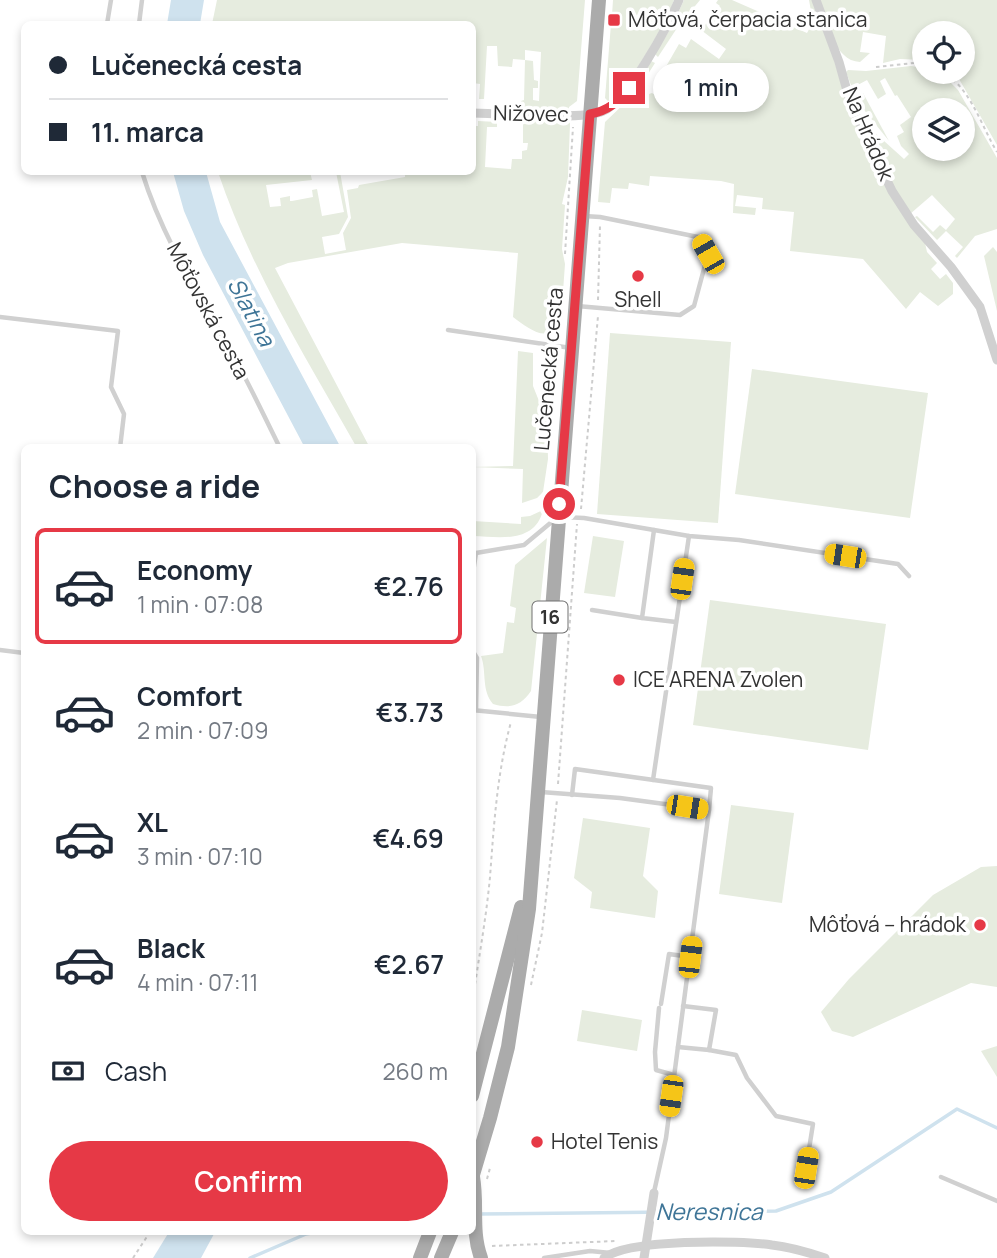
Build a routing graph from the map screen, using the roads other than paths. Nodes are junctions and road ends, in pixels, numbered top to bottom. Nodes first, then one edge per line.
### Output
1 (111, 0) edge
2 (142, 0) edge
3 (599, 0) edge
4 (679, 0) edge
5 (816, 0) edge
6 (108, 21) edge
7 (139, 21) edge
8 (476, 113) edge
9 (590, 114) junction
10 (143, 175) edge
11 (583, 216) junction
12 (576, 306) junction
13 (0, 317) edge
14 (448, 330) dead end
15 (572, 349) junction
16 (997, 360) edge
17 (120, 444) edge
18 (278, 444) edge
19 (558, 516) junction
20 (654, 530) junction
21 (689, 536) junction
22 (476, 553) edge
23 (909, 576) dead end
24 (592, 610) dead end
25 (642, 618) junction
26 (676, 622) junction
27 (0, 650) edge
28 (21, 653) edge
29 (476, 657) edge
30 (476, 676) edge
31 (476, 710) edge
32 (542, 717) junction
33 (653, 780) junction
34 (536, 792) junction
35 (572, 795) junction
36 (709, 810) junction
37 (531, 866) junction
38 (690, 957) junction
39 (683, 1006) junction
40 (678, 1047) junction
41 (709, 1051) junction
42 (674, 1075) junction
43 (476, 1080) edge
44 (476, 1166) edge
45 (806, 1168) dead end
46 (941, 1177) dead end
47 (654, 1193) joint
48 (997, 1202) edge
49 (429, 1235) edge
50 (451, 1235) edge
51 (476, 1235) edge
52 (646, 1246) junction
53 (483, 1252) edge
54 (608, 1255) edge
55 (574, 1256) edge
56 (419, 1258) edge
57 (441, 1258) edge
58 (544, 1258) edge
59 (644, 1258) edge
60 (825, 1258) edge

1 - 6 lane
2 - 7 lane
3 - 9 main road, Lučenecká cesta / 16
4 - 9 street
5 - 16 street, Na Hrádok
8 - 9 street, Nižovec
9 - 11 main road, Lučenecká cesta / 16
10 - 18 lane, Môťovská cesta
11 - 12 main road, Lučenecká cesta / 16
11 - 12 lane
12 - 15 main road, Lučenecká cesta / 16
13 - 17 lane
14 - 15 lane
15 - 19 main road, Lučenecká cesta / 16
19 - 20 lane
19 - 22 lane
19 - 32 main road, Lučenecká cesta / 16
20 - 21 lane
20 - 25 lane
21 - 23 lane
21 - 26 lane
24 - 25 lane
25 - 26 lane
26 - 33 lane
27 - 28 lane
29 - 30 lane
31 - 32 lane
32 - 34 main road, Lučenecká cesta / 16
33 - 35 lane
33 - 36 lane
34 - 35 lane
34 - 37 main road, Lučenecká cesta / 16
35 - 36 lane
36 - 38 lane
37 - 43 main road, Lučenecká cesta / 16
37 - 44 main road, Lučenecká cesta / 16
38 - 39 lane
38 - 42 lane
39 - 40 lane
39 - 41 lane
40 - 41 lane
40 - 42 lane
41 - 45 lane
42 - 47 lane
46 - 48 lane
47 - 52 street
49 - 56 main road
50 - 57 main road
51 - 53 main road
52 - 54 street
52 - 59 street
52 - 60 street
54 - 55 lane
55 - 58 lane

